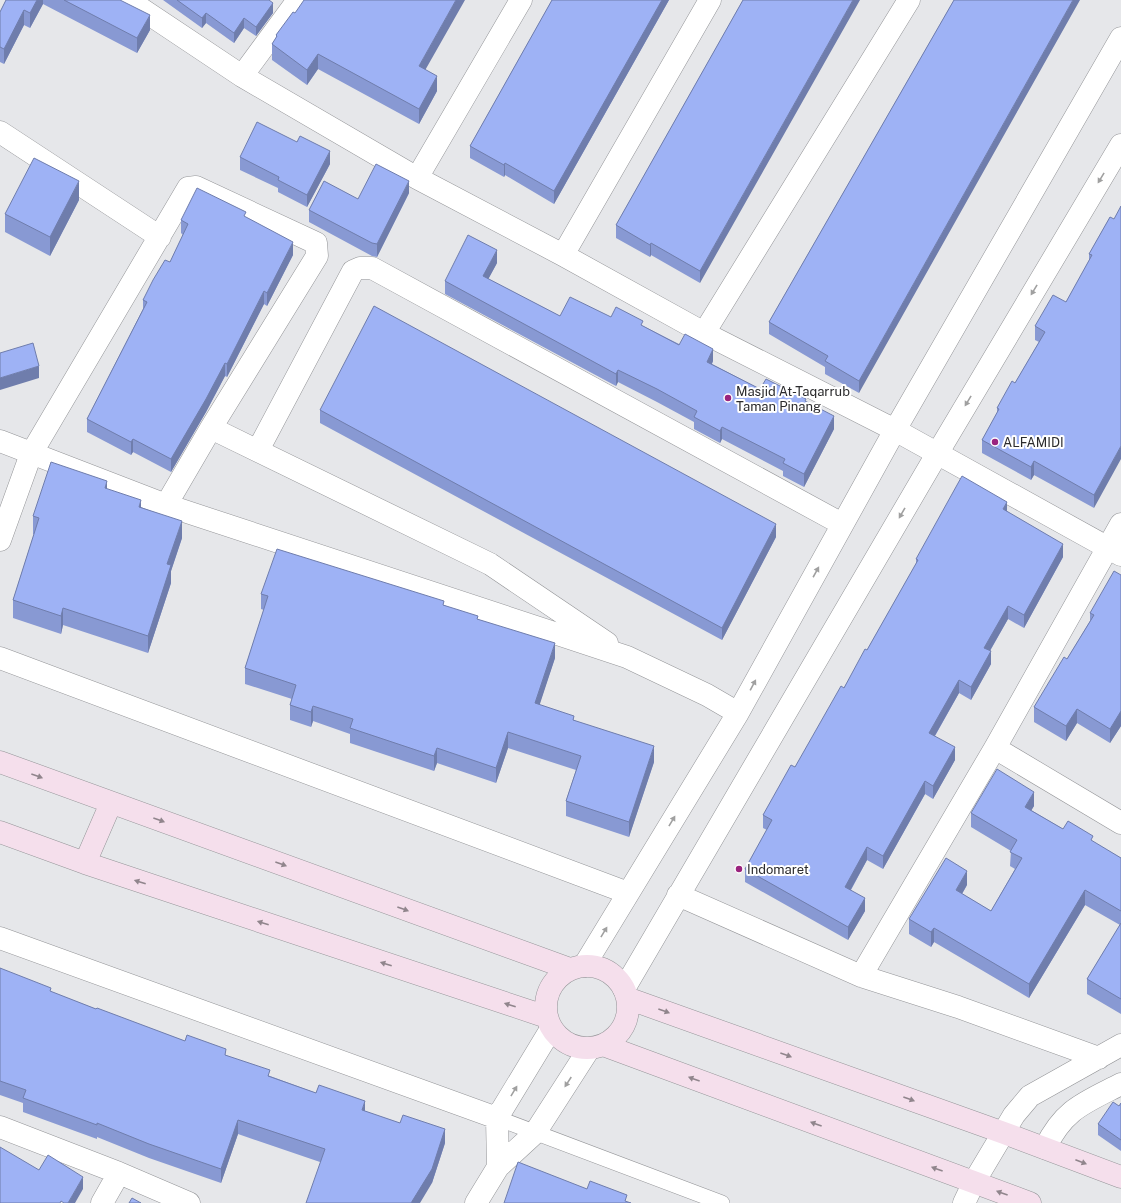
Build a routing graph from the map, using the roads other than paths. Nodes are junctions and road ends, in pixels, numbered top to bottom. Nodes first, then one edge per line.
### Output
1 (128, 0) edge
2 (298, 0) edge
3 (521, 0) edge
4 (710, 0) edge
5 (909, 0) edge
6 (1121, 38) edge
7 (242, 76) junction
8 (0, 132) edge
9 (1121, 145) edge
10 (417, 178) junction
11 (160, 237) junction
12 (564, 255) junction
13 (704, 333) junction
14 (211, 428) junction
15 (895, 430) junction
16 (0, 441) edge
17 (258, 450) junction
18 (31, 454) junction
19 (937, 454) junction
20 (166, 506) junction
21 (842, 524) junction
22 (1121, 524) edge
23 (0, 540) edge
24 (1114, 551) edge
25 (628, 657) junction
26 (0, 658) edge
27 (738, 713) junction
28 (995, 748) junction
29 (0, 762) edge
30 (111, 803) junction
31 (1121, 823) edge
32 (0, 832) edge
33 (85, 863) junction
34 (628, 894) junction
35 (678, 895) junction
36 (0, 938) edge
37 (577, 967) junction
38 (861, 976) junction
39 (626, 994) junction
40 (549, 1023) junction
41 (1121, 1045) edge
42 (596, 1047) junction
43 (1099, 1058) junction
44 (1121, 1084) edge
45 (497, 1118) junction
46 (0, 1127) edge
47 (535, 1133) junction
48 (1004, 1133) junction
49 (1045, 1148) junction
50 (498, 1167) junction
51 (119, 1173) junction
52 (1121, 1178) edge
53 (974, 1182) junction
54 (102, 1203) edge
55 (189, 1203) edge
56 (476, 1203) edge
57 (722, 1203) edge
58 (964, 1203) edge
59 (1030, 1203) edge

1 - 7 street
2 - 7 street
3 - 10 street
4 - 12 street
5 - 13 street
6 - 15 street
7 - 10 street
8 - 11 street
9 -> 19 street
10 - 12 street
11 - 14 street
11 - 18 street
12 - 13 street
13 - 15 street
14 - 17 street
14 - 20 street
15 - 19 street
15 - 21 street
16 - 18 street
17 - 21 street
17 - 25 street
18 - 20 street
18 - 23 street
19 - 24 street
19 -> 35 street
20 - 25 street
27 -> 21 street
22 - 24 street
24 - 28 street
25 - 27 street
26 - 34 street
34 -> 27 street
28 - 31 street
28 - 38 street
29 -> 30 main road
30 - 33 main road
30 -> 37 main road
32 - 33 main road
40 -> 33 main road
37 -> 34 street
35 - 38 street
35 - 39 street
36 - 45 street
37 - 39 main road
37 - 40 main road
38 - 43 street
39 - 42 main road
39 -> 48 main road
40 - 42 main road
45 -> 40 street
41 - 43 street
42 -> 47 street
53 -> 42 main road
43 - 48 street
44 - 49 street
45 - 47 lane
45 - 50 street
46 - 51 street
47 - 50 street
47 - 57 lane
48 - 49 main road
48 - 53 street
49 -> 52 main road
50 - 56 street
51 - 54 street
51 - 55 street
53 - 58 street
59 -> 53 main road

